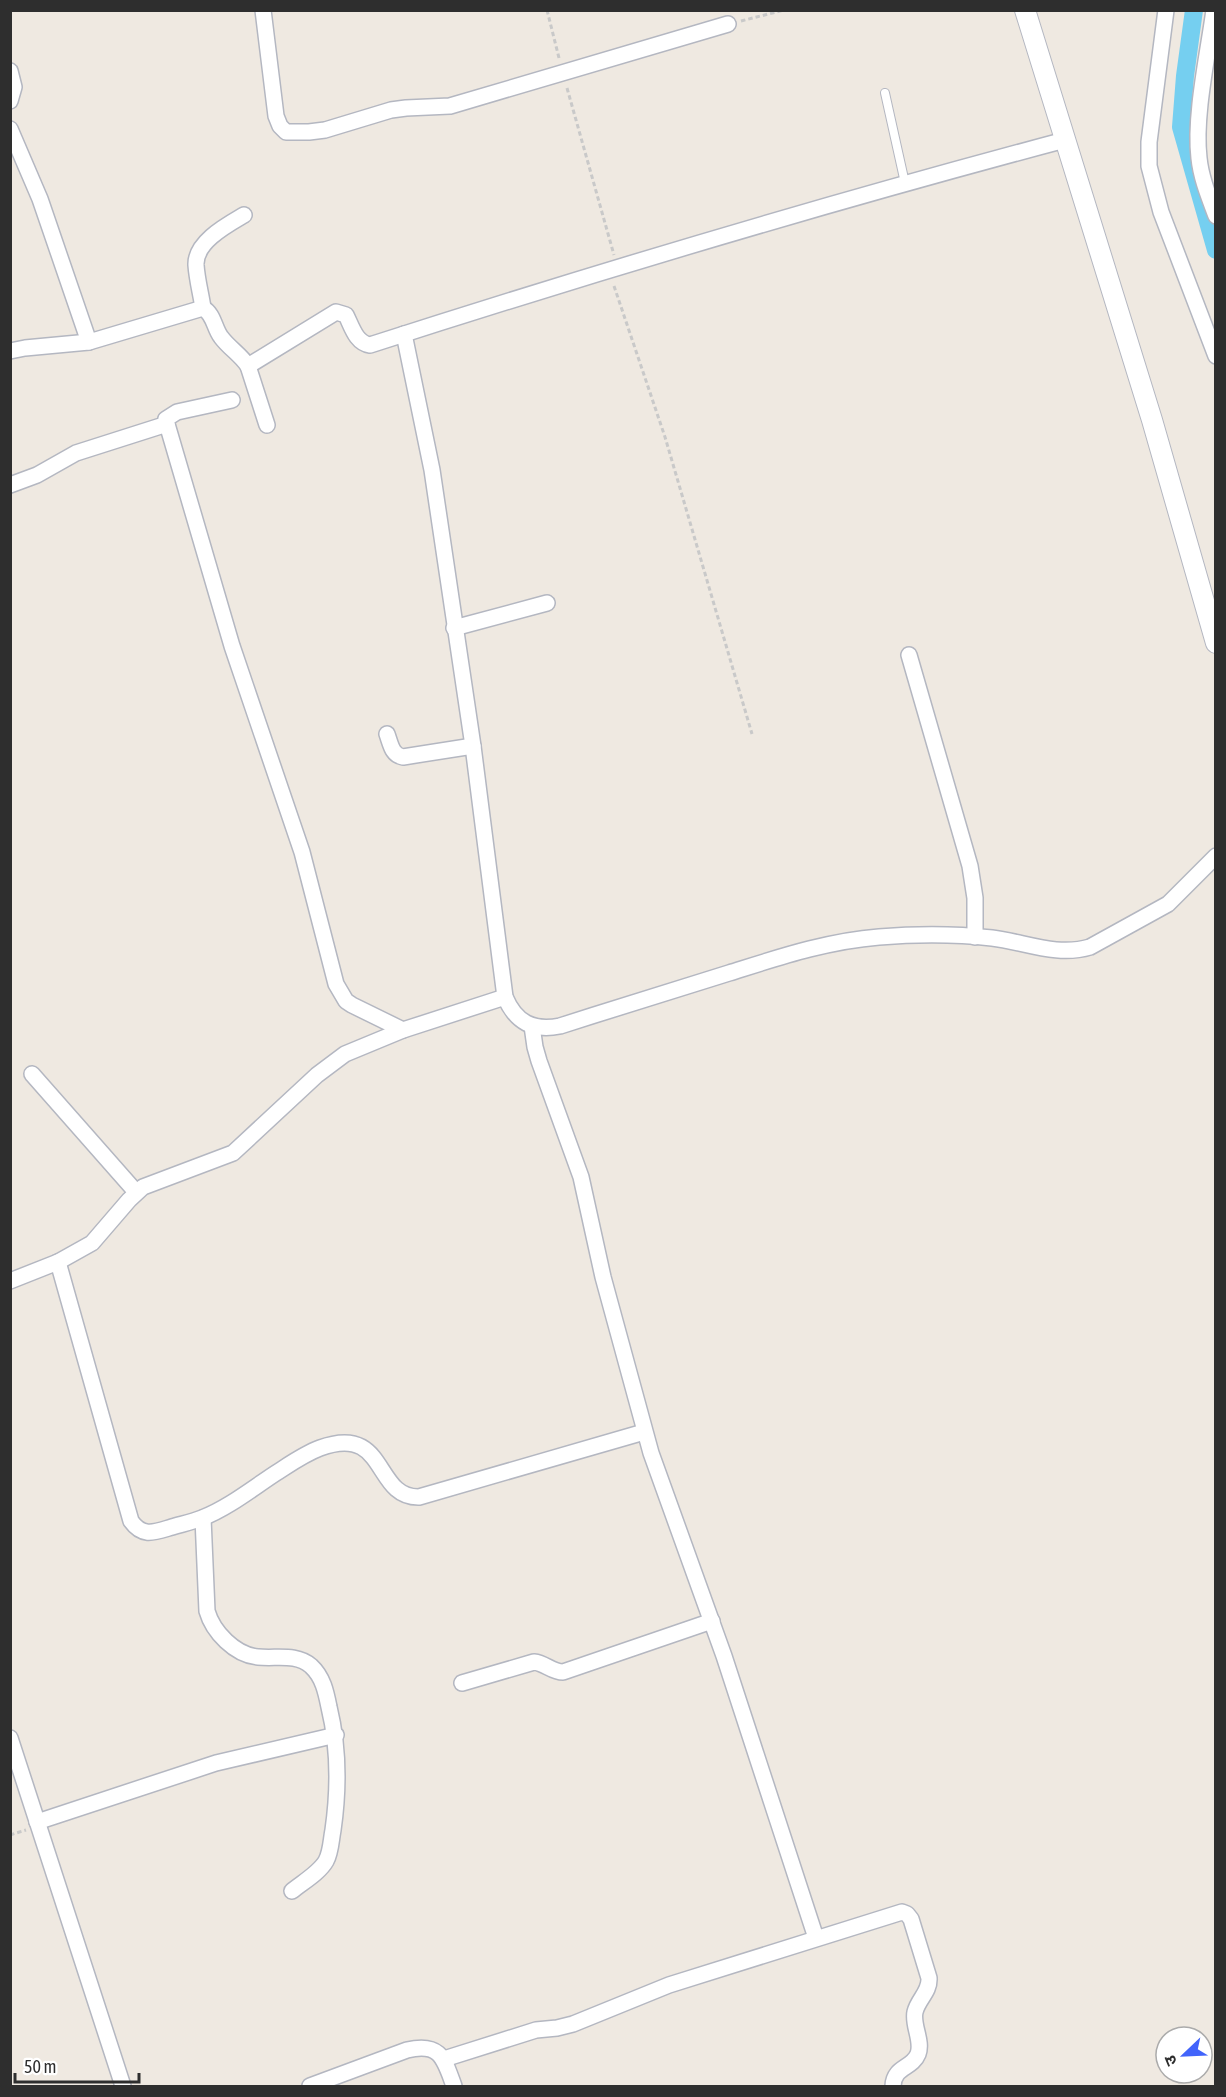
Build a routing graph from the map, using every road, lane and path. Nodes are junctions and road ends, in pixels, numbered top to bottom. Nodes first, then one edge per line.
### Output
1 (263, 10) edge
2 (547, 10) edge
3 (784, 10) edge
4 (1025, 10) edge
5 (1166, 10) edge
6 (1214, 10) edge
7 (728, 24) joint
8 (10, 71) edge
9 (562, 72) junction
10 (885, 93) dead end
11 (10, 101) edge
12 (10, 129) edge
13 (1065, 140) junction
14 (905, 183) junction
15 (244, 215) dead end
16 (1215, 216) edge
17 (614, 269) junction
18 (203, 309) junction
19 (404, 334) junction
20 (89, 342) junction
21 (10, 351) edge
22 (1215, 356) edge
23 (248, 366) junction
24 (232, 400) dead end
25 (167, 424) junction
26 (267, 425) dead end
27 (10, 485) edge
28 (547, 603) dead end
29 (454, 628) junction
30 (1215, 643) edge
31 (909, 655) dead end
32 (387, 734) dead end
33 (752, 734) dead end
34 (473, 746) junction
35 (1215, 856) edge
36 (975, 937) junction
37 (505, 997) junction
38 (532, 1026) junction
39 (403, 1030) junction
40 (32, 1074) dead end
41 (136, 1192) junction
42 (58, 1262) junction
43 (10, 1281) edge
44 (644, 1432) junction
45 (203, 1518) junction
46 (712, 1621) junction
47 (462, 1683) dead end
48 (336, 1735) junction
49 (10, 1738) edge
50 (37, 1822) junction
51 (292, 1891) dead end
52 (816, 1938) junction
53 (444, 2059) junction
54 (123, 2086) edge
55 (310, 2086) edge
56 (454, 2086) edge
57 (893, 2086) edge

1 - 9 street
2 - 9 path
3 - 7 path
4 - 13 street
5 - 22 street
6 - 16 street
7 - 9 street
8 - 11 street
9 - 17 path
10 - 14 lane
12 - 20 street
13 - 14 street
13 - 30 street
14 - 17 street
15 - 18 street
17 - 19 street
17 - 33 path
18 - 20 street
18 - 23 street
19 - 23 street
19 - 29 street
20 - 21 street
23 - 26 street
24 - 25 street
25 - 27 street
25 - 39 street
28 - 29 street
29 - 34 street
31 - 36 street
32 - 34 street
34 - 37 street
35 - 36 street
36 - 38 street
37 - 38 street
37 - 39 street
38 - 44 street
39 - 41 street
40 - 41 street
41 - 42 street
42 - 43 street
42 - 45 street
44 - 45 street
44 - 46 street
45 - 48 street
46 - 47 street
46 - 52 street
48 - 50 street
48 - 51 street
49 - 50 street
50 - 54 street
52 - 53 street
52 - 57 street
53 - 55 street
53 - 56 street

